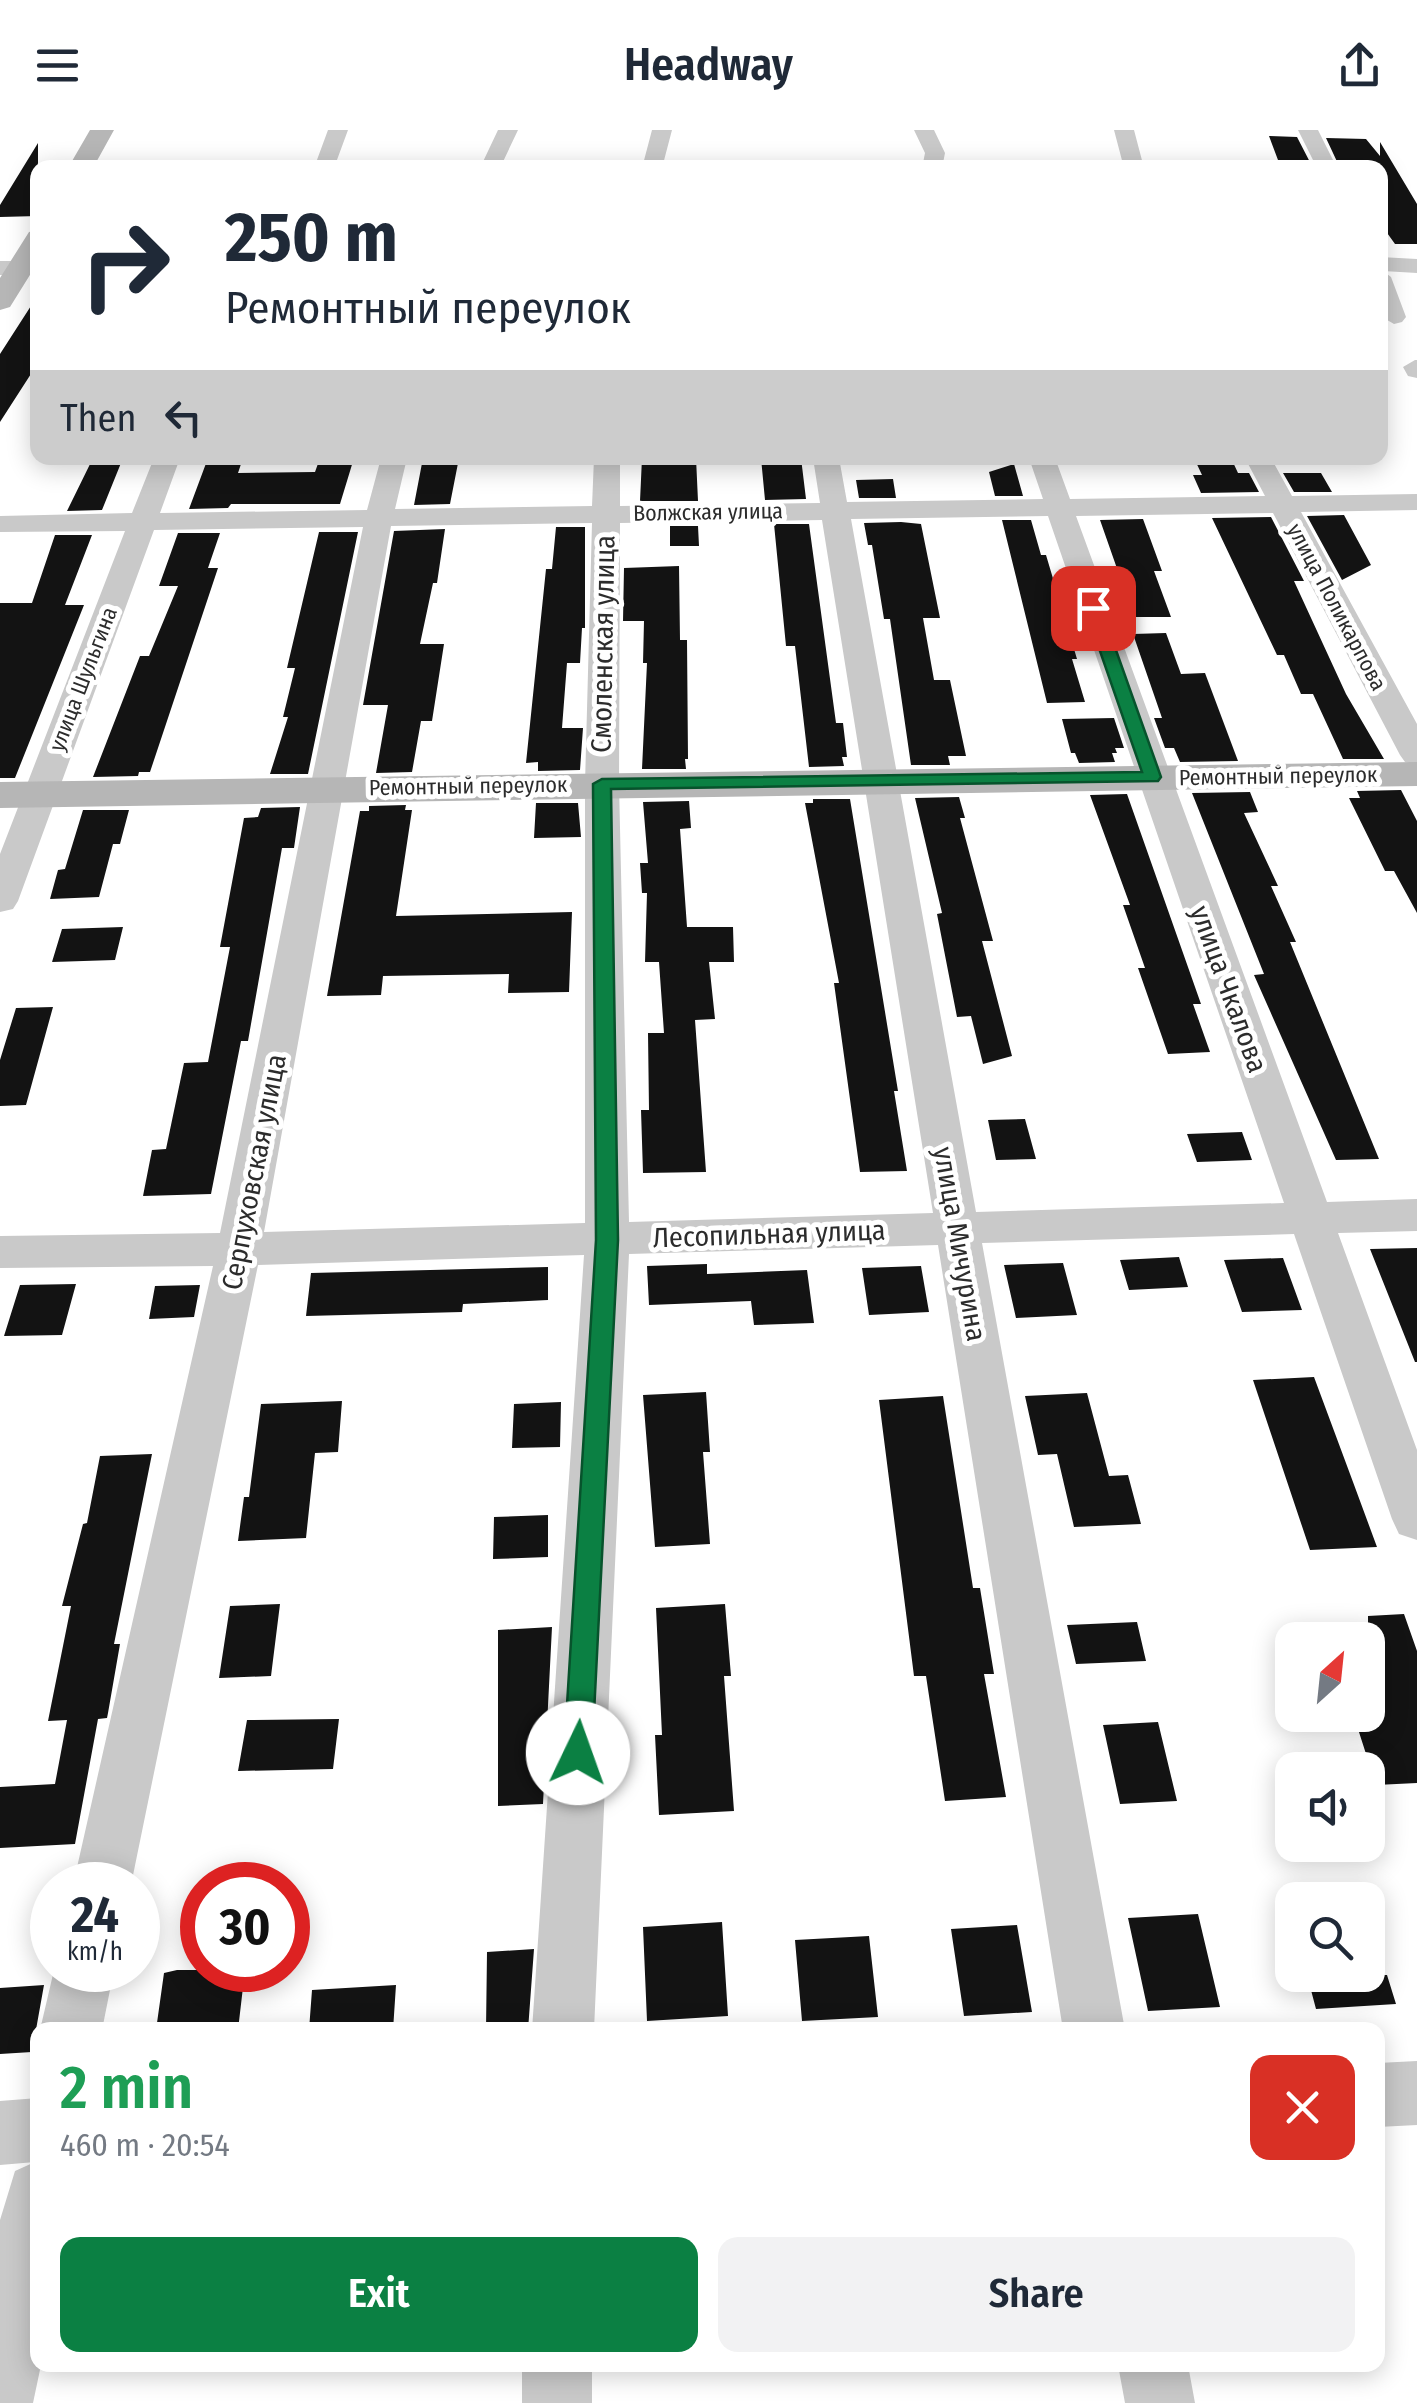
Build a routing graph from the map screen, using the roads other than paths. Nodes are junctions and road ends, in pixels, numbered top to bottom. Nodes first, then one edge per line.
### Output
1 (102, 130) edge
2 (338, 130) edge
3 (508, 130) edge
4 (662, 130) edge
5 (924, 130) edge
6 (1124, 130) edge
7 (1308, 130) edge
8 (85, 160) edge
9 (327, 160) edge
10 (494, 160) edge
11 (654, 160) edge
12 (933, 160) edge
13 (1132, 160) edge
14 (1323, 160) edge
15 (1388, 264) edge
16 (1417, 266) edge
17 (19, 268) edge
18 (1388, 300) edge
19 (0, 301) edge
20 (1394, 317) dead end
21 (164, 465) edge
22 (392, 465) edge
23 (607, 465) edge
24 (827, 465) edge
25 (1044, 465) edge
26 (1261, 465) edge
27 (1417, 502) edge
28 (1280, 503) junction
29 (1058, 507) junction
30 (835, 509) junction
31 (604, 515) junction
32 (379, 517) junction
33 (143, 520) junction
34 (0, 524) edge
35 (1417, 755) edge
36 (1417, 774) edge
37 (1152, 777) junction
38 (880, 782) junction
39 (602, 784) junction
40 (330, 788) junction
41 (19, 795) edge
42 (0, 901) edge
43 (1417, 1215) edge
44 (1312, 1219) junction
45 (957, 1228) junction
46 (607, 1240) junction
47 (239, 1249) junction
48 (0, 1252) edge
49 (1417, 1519) edge
50 (107, 1862) edge
51 (79, 1992) edge
52 (73, 2022) edge
53 (562, 2022) edge
54 (1093, 2022) edge
55 (1417, 2093) edge
56 (1385, 2095) edge
57 (30, 2130) edge
58 (0, 2132) edge
59 (30, 2237) edge
60 (557, 2372) edge
61 (1154, 2372) edge
62 (0, 2398) edge
63 (557, 2403) edge
64 (1160, 2403) edge

1 - 8 main road
2 - 9 street
3 - 10 street
4 - 11 street
5 - 12 street
6 - 13 street
7 - 14 street
15 - 16 street
17 - 19 main road
18 - 20 street
21 - 33 street, улица Шульгина
22 - 32 street, Серпуховская улица
23 - 31 street, Смоленская улица
24 - 30 street, улица Мичурина
25 - 29 street, улица Чкалова
26 - 28 street, улица Поликарпова
27 - 28 street, Волжская улица
28 - 29 street, Волжская улица
28 - 35 street, улица Поликарпова
29 - 30 street, Волжская улица
29 - 37 street, улица Чкалова
30 - 31 street, Волжская улица
30 - 38 street, улица Мичурина
31 - 32 street, Волжская улица
31 - 39 street, Смоленская улица
32 - 33 street, Волжская улица
32 - 40 street, Серпуховская улица
33 - 34 street, Волжская улица
33 - 41 street, улица Шульгина
36 - 37 main road, Ремонтный переулок
37 - 38 main road, Ремонтный переулок
37 - 44 street, улица Чкалова
38 - 39 main road, Ремонтный переулок
38 - 45 street, улица Мичурина
39 - 40 main road, Ремонтный переулок
39 - 46 street, Смоленская улица
40 - 41 main road, Ремонтный переулок
40 - 47 street, Серпуховская улица
41 - 42 street, улица Шульгина
43 - 44 street, Лесопильная улица
44 - 45 street, Лесопильная улица
44 - 49 street, улица Чкалова
45 - 46 street, Лесопильная улица
45 - 54 street, улица Мичурина
46 - 47 street, Лесопильная улица
46 - 53 street, Смоленская улица
47 - 48 street, Лесопильная улица
47 - 50 street, Серпуховская улица
51 - 52 street
55 - 56 street
57 - 58 street
59 - 62 street
60 - 63 street
61 - 64 street

